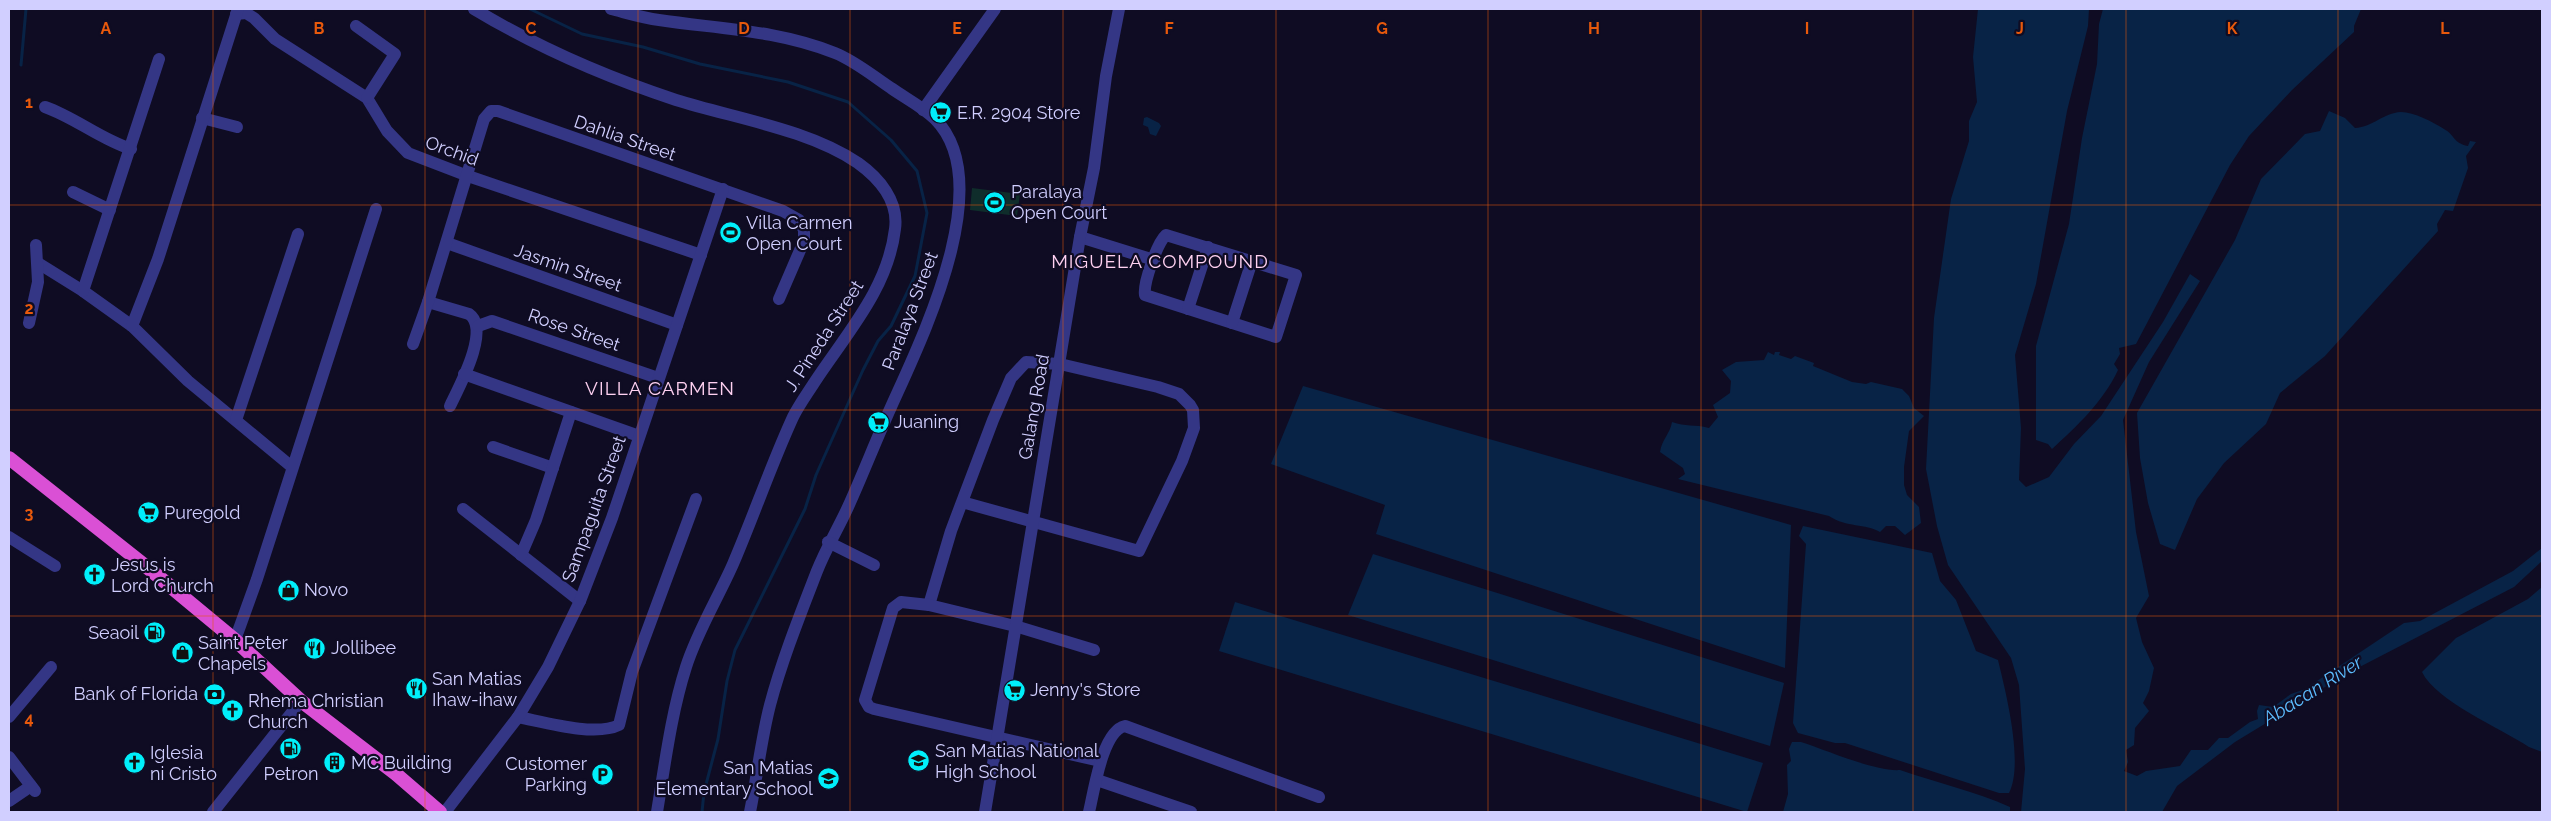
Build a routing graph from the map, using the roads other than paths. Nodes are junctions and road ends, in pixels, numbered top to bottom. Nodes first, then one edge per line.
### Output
1 (474, 9) edge
2 (611, 9) edge
3 (995, 9) edge
4 (1119, 9) edge
5 (237, 11) edge
6 (356, 26) dead end
7 (159, 59) dead end
8 (367, 98) junction
9 (46, 107) dead end
10 (923, 110) junction
11 (202, 118) junction
12 (237, 127) dead end
13 (131, 149) junction
14 (468, 176) junction
15 (723, 189) junction
16 (73, 192) dead end
17 (110, 210) junction
18 (376, 210) dead end
19 (298, 234) dead end
20 (1080, 237) junction
21 (447, 243) junction
22 (36, 245) dead end
23 (1208, 247) junction
24 (701, 255) junction
25 (1154, 260) junction
26 (1252, 261) junction
27 (38, 263) junction
28 (83, 291) junction
29 (779, 299) dead end
30 (428, 302) junction
31 (1188, 310) junction
32 (29, 323) dead end
33 (1232, 323) junction
34 (677, 325) junction
35 (132, 326) junction
36 (478, 326) junction
37 (413, 344) dead end
38 (1060, 364) junction
39 (464, 374) junction
40 (658, 378) junction
41 (450, 406) dead end
42 (571, 412) junction
43 (236, 420) junction
44 (639, 436) junction
45 (493, 447) dead end
46 (9, 458) edge
47 (292, 467) junction
48 (553, 468) junction
49 (696, 498) dead end
50 (962, 502) junction
51 (463, 509) dead end
52 (1033, 522) junction
53 (9, 537) edge
54 (828, 542) junction
55 (521, 555) junction
56 (874, 565) dead end
57 (55, 566) dead end
58 (580, 601) junction
59 (929, 605) junction
60 (1015, 626) junction
61 (235, 640) junction
62 (1094, 650) dead end
63 (51, 667) dead end
64 (302, 701) junction
65 (9, 717) edge
66 (518, 717) junction
67 (997, 739) junction
68 (9, 757) edge
69 (1100, 761) junction
70 (1097, 780) junction
71 (1319, 797) dead end
72 (9, 801) edge
73 (213, 812) edge
74 (440, 812) edge
75 (445, 812) edge
76 (657, 812) edge
77 (750, 812) edge
78 (985, 812) edge
79 (1089, 812) edge
80 (1191, 812) edge

1 - 76 street, J. Pineda Street
2 - 10 street, Paralaya Street
3 - 10 street
4 - 20 street, Galang Road
5 - 8 street, Orchid
5 - 11 street
6 - 8 street
7 - 13 street
8 - 14 street, Orchid
9 - 13 street
10 - 54 street, Paralaya Street
11 - 12 street
11 - 35 street
13 - 17 street
14 - 15 street, Dahlia Street
14 - 21 street, Dahlia Street
14 - 24 street, Orchid
15 - 24 street, Sampaguita Street
15 - 29 street, Dahlia Street
16 - 17 street
17 - 28 street
18 - 47 street
19 - 43 street
20 - 25 street
20 - 38 street, Galang Road
21 - 30 street, Dahlia Street
21 - 34 street, Jasmin Street
22 - 27 street
23 - 25 street
23 - 26 street
23 - 31 street
24 - 34 street, Sampaguita Street
25 - 31 street
26 - 33 street
26 - 33 street
27 - 28 street
27 - 32 street
28 - 35 street
30 - 36 street
30 - 37 street, Dahlia Street
31 - 33 street
34 - 40 street, Sampaguita Street
35 - 43 street
36 - 39 street
36 - 40 street, Rose Street
38 - 50 street
38 - 52 street, Galang Road
38 - 52 street
39 - 41 street
39 - 42 street
40 - 44 street, Sampaguita Street
42 - 44 street
42 - 48 street
43 - 47 street
44 - 58 street, Sampaguita Street
45 - 48 street
46 - 61 highway
47 - 61 street
48 - 55 street
49 - 66 street
50 - 52 street
50 - 59 street
51 - 55 street
52 - 60 street, Galang Road
53 - 57 street
54 - 56 street
54 - 77 street, Paralaya Street
55 - 58 street
58 - 66 street, Sampaguita Street
59 - 60 street
59 - 67 street
60 - 62 street
60 - 67 street, Galang Road
61 - 64 highway
63 - 65 street
64 - 73 street
64 - 74 highway
66 - 75 street, Sampaguita Street
67 - 69 street
67 - 78 street, Galang Road
68 - 72 street
69 - 70 street
69 - 71 street
70 - 79 street
70 - 80 street

